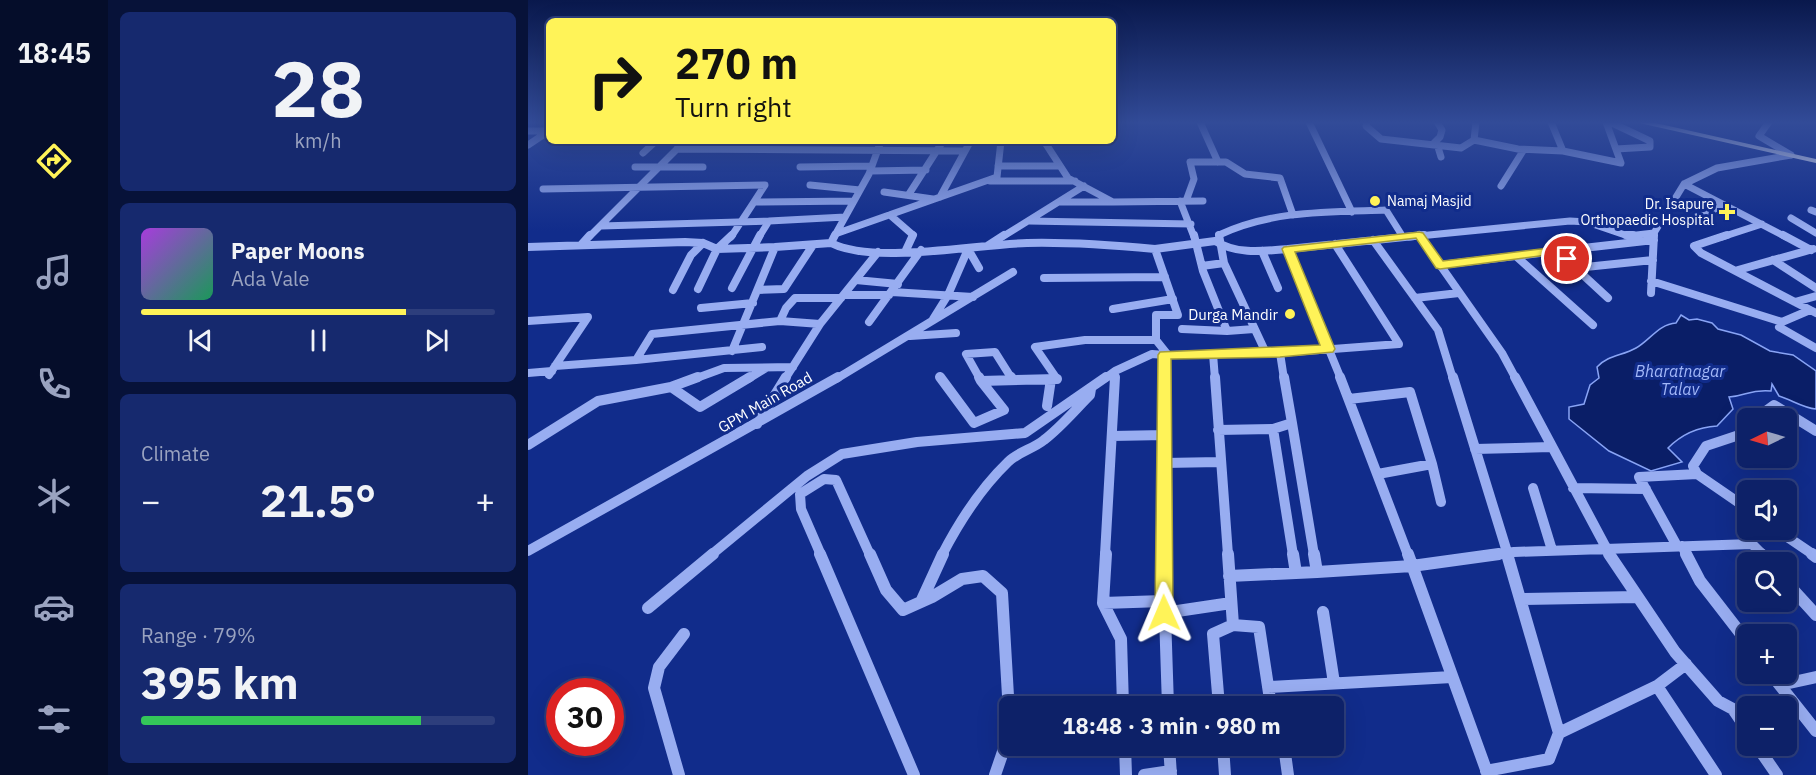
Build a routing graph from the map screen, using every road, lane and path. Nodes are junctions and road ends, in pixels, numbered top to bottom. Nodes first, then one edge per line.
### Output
1 (667, 158) edge
2 (874, 158) edge
3 (933, 158) edge
4 (961, 158) edge
5 (999, 158) edge
6 (1055, 158) edge
7 (1216, 158) edge
8 (1325, 158) edge
9 (1518, 158) edge
10 (1595, 158) edge
11 (1619, 158) edge
12 (1773, 158) edge
13 (1218, 162) junction
14 (998, 166) junction
15 (1060, 166) junction
16 (635, 167) dead end
17 (657, 167) junction
18 (703, 167) dead end
19 (800, 167) dead end
20 (871, 168) junction
21 (926, 170) junction
22 (1075, 181) junction
23 (985, 182) junction
24 (1684, 184) junction
25 (810, 185) dead end
26 (1084, 186) junction
27 (1501, 186) dead end
28 (638, 187) junction
29 (543, 189) dead end
30 (860, 190) junction
31 (884, 192) dead end
32 (909, 195) junction
33 (937, 198) junction
34 (854, 201) junction
35 (1183, 201) junction
36 (1203, 201) dead end
37 (754, 202) junction
38 (1059, 202) junction
39 (1113, 202) junction
40 (1724, 205) junction
41 (1352, 212) junction
42 (890, 215) junction
43 (1293, 215) junction
44 (845, 217) junction
45 (1791, 218) dead end
46 (769, 221) junction
47 (1029, 221) junction
48 (1688, 221) dead end
49 (740, 223) junction
50 (1191, 224) junction
51 (1762, 225) junction
52 (601, 226) junction
53 (838, 232) junction
54 (1816, 233) edge
55 (1419, 235) junction
56 (1654, 236) junction
57 (1403, 237) junction
58 (1373, 240) junction
59 (703, 243) junction
60 (831, 243) junction
61 (1196, 244) junction
62 (1335, 244) junction
63 (813, 245) junction
64 (581, 246) junction
65 (1220, 246) junction
66 (528, 247) edge
67 (775, 247) junction
68 (984, 247) junction
69 (752, 248) junction
70 (717, 249) junction
71 (969, 249) junction
72 (1155, 249) junction
73 (1288, 249) junction
74 (1813, 249) edge
75 (906, 250) junction
76 (921, 250) junction
77 (1262, 251) junction
78 (1557, 251) junction
79 (878, 252) junction
80 (1517, 257) junction
81 (1653, 260) junction
82 (1773, 260) junction
83 (1224, 263) junction
84 (1440, 265) junction
85 (1202, 266) junction
86 (980, 268) dead end
87 (1576, 268) junction
88 (1738, 270) junction
89 (1012, 272) dead end
90 (1165, 277) junction
91 (1044, 278) dead end
92 (856, 280) junction
93 (1651, 281) junction
94 (898, 284) junction
95 (732, 288) dead end
96 (1278, 288) dead end
97 (1816, 288) edge
98 (698, 289) dead end
99 (673, 290) dead end
100 (758, 290) junction
101 (1459, 292) junction
102 (1651, 293) dead end
103 (890, 294) junction
104 (948, 295) junction
105 (842, 296) junction
106 (1816, 296) edge
107 (975, 297) junction
108 (1415, 298) junction
109 (1608, 298) dead end
110 (1173, 299) junction
111 (1796, 302) junction
112 (753, 303) junction
113 (701, 308) dead end
114 (1113, 309) dead end
115 (1813, 311) edge
116 (528, 321) edge
117 (780, 321) junction
118 (869, 322) dead end
119 (1782, 322) junction
120 (931, 323) junction
121 (820, 324) junction
122 (744, 325) junction
123 (1593, 325) dead end
124 (1182, 329) dead end
125 (1254, 329) junction
126 (1227, 331) junction
127 (956, 333) dead end
128 (906, 336) junction
129 (1156, 340) junction
130 (762, 347) dead end
131 (1816, 348) edge
132 (1328, 349) junction
133 (732, 351) junction
134 (1266, 353) junction
135 (1280, 353) junction
136 (1213, 354) junction
137 (1166, 355) junction
138 (636, 360) junction
139 (793, 367) junction
140 (766, 368) junction
141 (552, 370) junction
142 (1115, 371) junction
143 (528, 373) edge
144 (940, 377) dead end
145 (1051, 379) junction
146 (1012, 380) junction
147 (981, 381) junction
148 (671, 387) junction
149 (1092, 387) junction
150 (1349, 399) junction
151 (1047, 406) dead end
152 (1797, 419) edge
153 (1292, 423) junction
154 (757, 425) junction
155 (1273, 429) junction
156 (1218, 430) junction
157 (1816, 431) edge
158 (1164, 435) junction
159 (1112, 436) junction
160 (1737, 436) edge
161 (528, 445) edge
162 (1551, 447) junction
163 (1475, 449) junction
164 (1220, 462) junction
165 (1164, 463) junction
166 (1432, 464) junction
167 (1378, 474) junction
168 (1697, 474) junction
169 (1533, 488) dead end
170 (1573, 488) junction
171 (1646, 489) junction
172 (1737, 501) edge
173 (1441, 502) dead end
174 (1791, 540) edge
175 (1679, 546) junction
176 (1604, 547) junction
177 (1552, 550) junction
178 (528, 551) edge
179 (1760, 552) edge
180 (1507, 553) junction
181 (1816, 557) edge
182 (1412, 566) junction
183 (1317, 572) junction
184 (1296, 573) junction
185 (1229, 576) junction
186 (1797, 594) edge
187 (1637, 597) junction
188 (1521, 599) junction
189 (921, 602) junction
190 (1103, 603) junction
191 (1231, 603) junction
192 (1164, 607) junction
193 (648, 608) dead end
194 (1323, 612) dead end
195 (1816, 615) edge
196 (1233, 626) junction
197 (1737, 630) edge
198 (684, 634) dead end
199 (1686, 664) junction
200 (1452, 677) junction
201 (1816, 677) edge
202 (1334, 683) junction
203 (1780, 685) joint
204 (1656, 686) junction
205 (1268, 687) junction
206 (1123, 696) edge
207 (1168, 696) edge
208 (1218, 696) edge
209 (1269, 696) edge
210 (1737, 715) edge
211 (1816, 731) edge
212 (1559, 733) junction
213 (1125, 756) edge
214 (1170, 756) edge
215 (1223, 756) edge
216 (1285, 756) edge
217 (1764, 756) edge
218 (1171, 773) edge
219 (1487, 773) edge
220 (679, 775) edge
221 (914, 775) edge
222 (994, 775) edge
223 (1126, 775) edge
224 (1144, 775) edge
225 (1225, 775) edge
226 (1288, 775) edge
227 (1716, 775) edge
228 (1776, 775) edge

1 - 17 street
2 - 20 street
3 - 21 street
4 - 33 street
5 - 14 street
6 - 15 street
7 - 13 street
8 - 41 street
9 - 27 street
10 - 11 street
12 - 24 street
13 - 35 street
13 - 43 street
14 - 15 street
14 - 23 street
15 - 22 street
16 - 17 street
17 - 18 street
17 - 28 street
19 - 20 street
20 - 21 street
20 - 30 street
21 - 32 street
22 - 23 street
22 - 26 street
23 - 33 street
24 - 40 street
24 - 56 street
25 - 30 street
26 - 38 street
26 - 39 street
28 - 29 street
28 - 37 street
28 - 52 street
30 - 34 street
31 - 32 street
32 - 33 street
33 - 42 street
34 - 37 street
34 - 44 street
35 - 36 street
35 - 39 street
35 - 50 street
37 - 49 street
38 - 39 street
38 - 47 street
40 - 48 street
40 - 51 street
41 - 43 street
41 - 57 street
42 - 53 street
42 - 75 street
43 - 65 street
44 - 46 street
44 - 53 street
45 - 54 street
46 - 49 street
46 - 69 street
47 - 50 street
47 - 68 street
49 - 52 street
49 - 70 street
50 - 61 street
51 - 74 street
51 - 88 street
52 - 64 street
53 - 60 street
55 - 56 street
55 - 57 street
55 - 84 street
56 - 78 street
56 - 81 street
57 - 58 street
58 - 62 street
58 - 108 street
59 - 64 street
59 - 70 street
59 - 99 street
60 - 63 street
60 - 79 street
61 - 65 street
61 - 72 street
61 - 85 street
62 - 73 street
62 - 132 street
63 - 67 street
63 - 100 street
64 - 66 street
65 - 77 street
65 - 83 street
67 - 69 street
67 - 100 street
68 - 71 street
68 - 72 street
69 - 70 street
69 - 95 street
70 - 98 street
71 - 76 street
71 - 86 street
71 - 104 street
72 - 90 street
73 - 77 street
73 - 132 street
74 - 82 street
75 - 76 street
75 - 79 street
76 - 94 street
77 - 96 street
78 - 80 street
78 - 87 street
79 - 92 street
80 - 84 street
80 - 123 street
81 - 87 street
81 - 93 street
82 - 88 street
82 - 97 street
83 - 85 street
83 - 125 street
84 - 101 street
85 - 126 street
87 - 109 street
88 - 111 street
89 - 107 street, GPM Main Road
90 - 91 street
90 - 110 street
92 - 94 street
92 - 105 street
93 - 102 street
93 - 119 street
94 - 103 street
100 - 112 street
101 - 108 street
101 - 162 street
103 - 104 street
103 - 105 street
103 - 118 street
104 - 107 street
104 - 120 street
105 - 117 street
105 - 121 street
106 - 111 street
107 - 120 street, GPM Main Road
108 - 163 street
110 - 114 street
110 - 129 street
111 - 115 street
112 - 113 street
112 - 122 street
115 - 119 street
116 - 141 street
117 - 121 street
117 - 122 street
119 - 131 street
120 - 128 street, GPM Main Road
121 - 139 street
122 - 133 street
122 - 138 street
124 - 126 street
125 - 126 street
125 - 134 street
127 - 128 street
128 - 154 street, GPM Main Road
129 - 137 street
129 - 145 street
130 - 133 street
132 - 135 street
132 - 150 street
133 - 138 street
134 - 135 street
134 - 136 street
135 - 153 street
136 - 137 street
136 - 156 street
137 - 142 street
137 - 158 street
138 - 141 street
139 - 140 street
139 - 154 street
140 - 148 street
140 - 148 street
141 - 143 street
142 - 149 street
142 - 159 street
144 - 147 street
145 - 146 street
145 - 151 street
146 - 147 street
146 - 147 street
148 - 161 street
149 - 189 street
149 - 193 street
150 - 166 street
150 - 167 street
152 - 157 street
153 - 155 street
153 - 183 street
154 - 178 street, GPM Main Road
155 - 156 street
155 - 184 street
156 - 164 street
158 - 159 street
158 - 165 street
159 - 190 street
160 - 168 street
162 - 163 street
162 - 170 street
163 - 180 street
164 - 165 street
164 - 185 street
165 - 192 street
166 - 167 street
166 - 173 street
167 - 182 street
168 - 171 street
168 - 172 street
169 - 177 street
170 - 171 street
170 - 176 street
171 - 175 street
174 - 181 street
175 - 176 street
175 - 179 street
175 - 197 street
176 - 177 street
176 - 187 street
177 - 180 street
180 - 182 street
180 - 188 street
182 - 183 street
182 - 200 street
183 - 184 street
184 - 185 street
185 - 191 street
186 - 195 street
187 - 188 street
187 - 199 street
188 - 212 street
189 - 221 street
189 - 222 street
190 - 192 street
190 - 206 street
191 - 192 street
191 - 196 street
192 - 207 street
194 - 202 street
196 - 205 street
196 - 208 street
198 - 220 street
199 - 204 street
199 - 210 street
200 - 202 street
200 - 219 street
201 - 203 street
202 - 205 street
203 - 211 street
204 - 212 street
204 - 227 street
205 - 209 street
212 - 219 street
213 - 223 street
214 - 218 street
215 - 225 street
216 - 226 street
217 - 228 street
218 - 224 street

